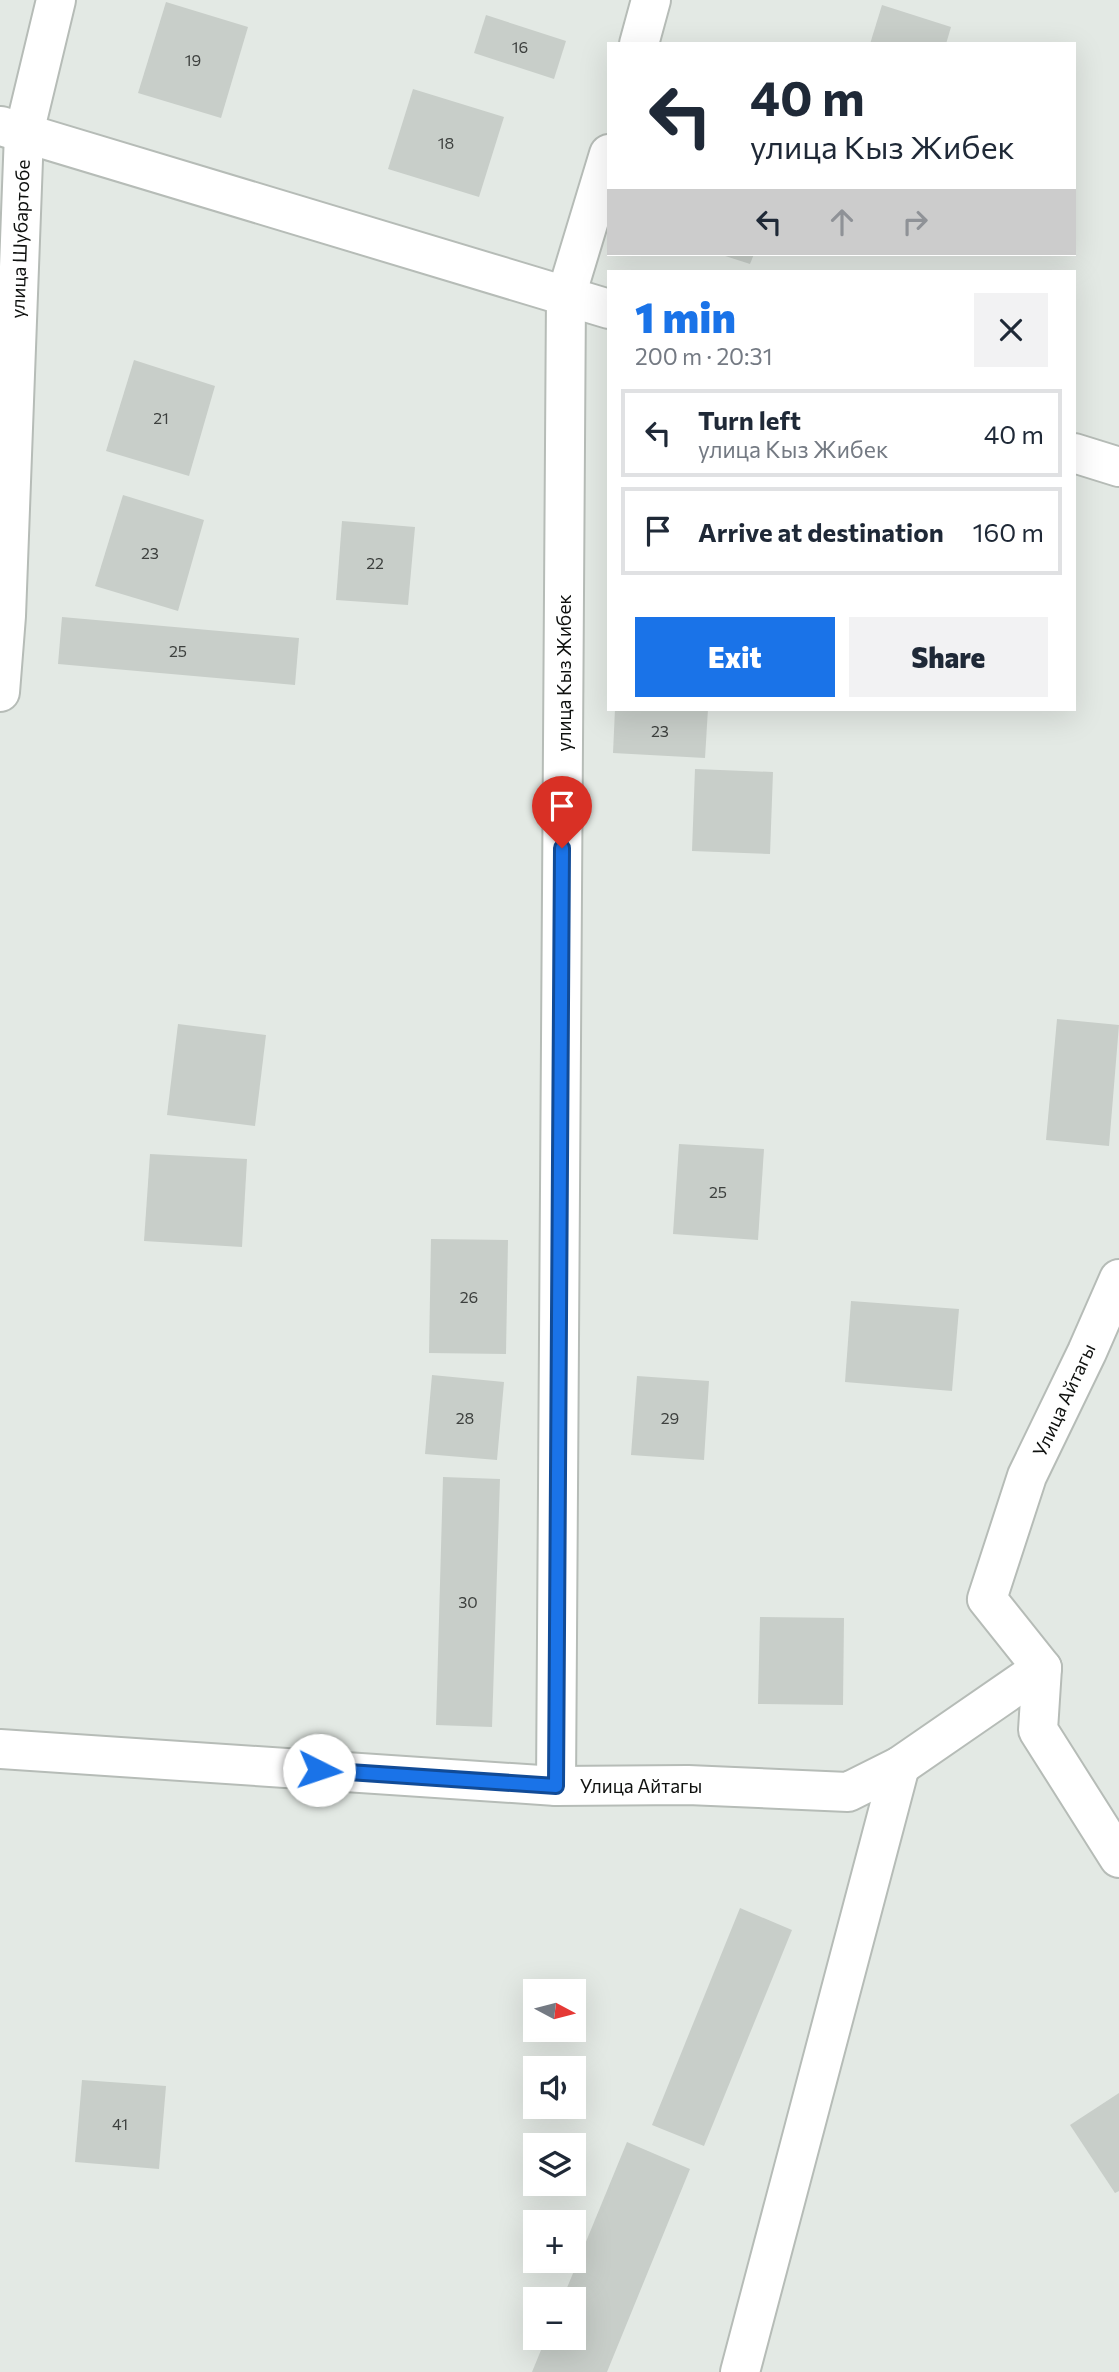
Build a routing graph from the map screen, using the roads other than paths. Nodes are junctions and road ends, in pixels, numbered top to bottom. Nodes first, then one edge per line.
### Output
1 (56, 0) edge
2 (651, 0) edge
3 (640, 42) edge
4 (12, 130) edge
5 (607, 161) edge
6 (566, 296) junction
7 (607, 308) edge
8 (1076, 454) edge
9 (1119, 467) edge
10 (0, 692) edge
11 (1119, 1279) edge
12 (1042, 1668) junction
13 (0, 1749) edge
14 (900, 1766) junction
15 (556, 1786) junction
16 (1119, 1858) edge
17 (744, 2368) edge

1 - 4 street, улица Шубартобе
2 - 3 street
4 - 6 street
4 - 10 street, улица Шубартобе
5 - 6 street, улица Кыз Жибек
6 - 7 street
6 - 15 street, улица Кыз Жибек
8 - 9 street
11 - 12 street, Улица Айтагы
12 - 14 street, Улица Айтагы
12 - 16 street
13 - 15 street, Улица Айтагы
14 - 15 street, Улица Айтагы
14 - 17 street

